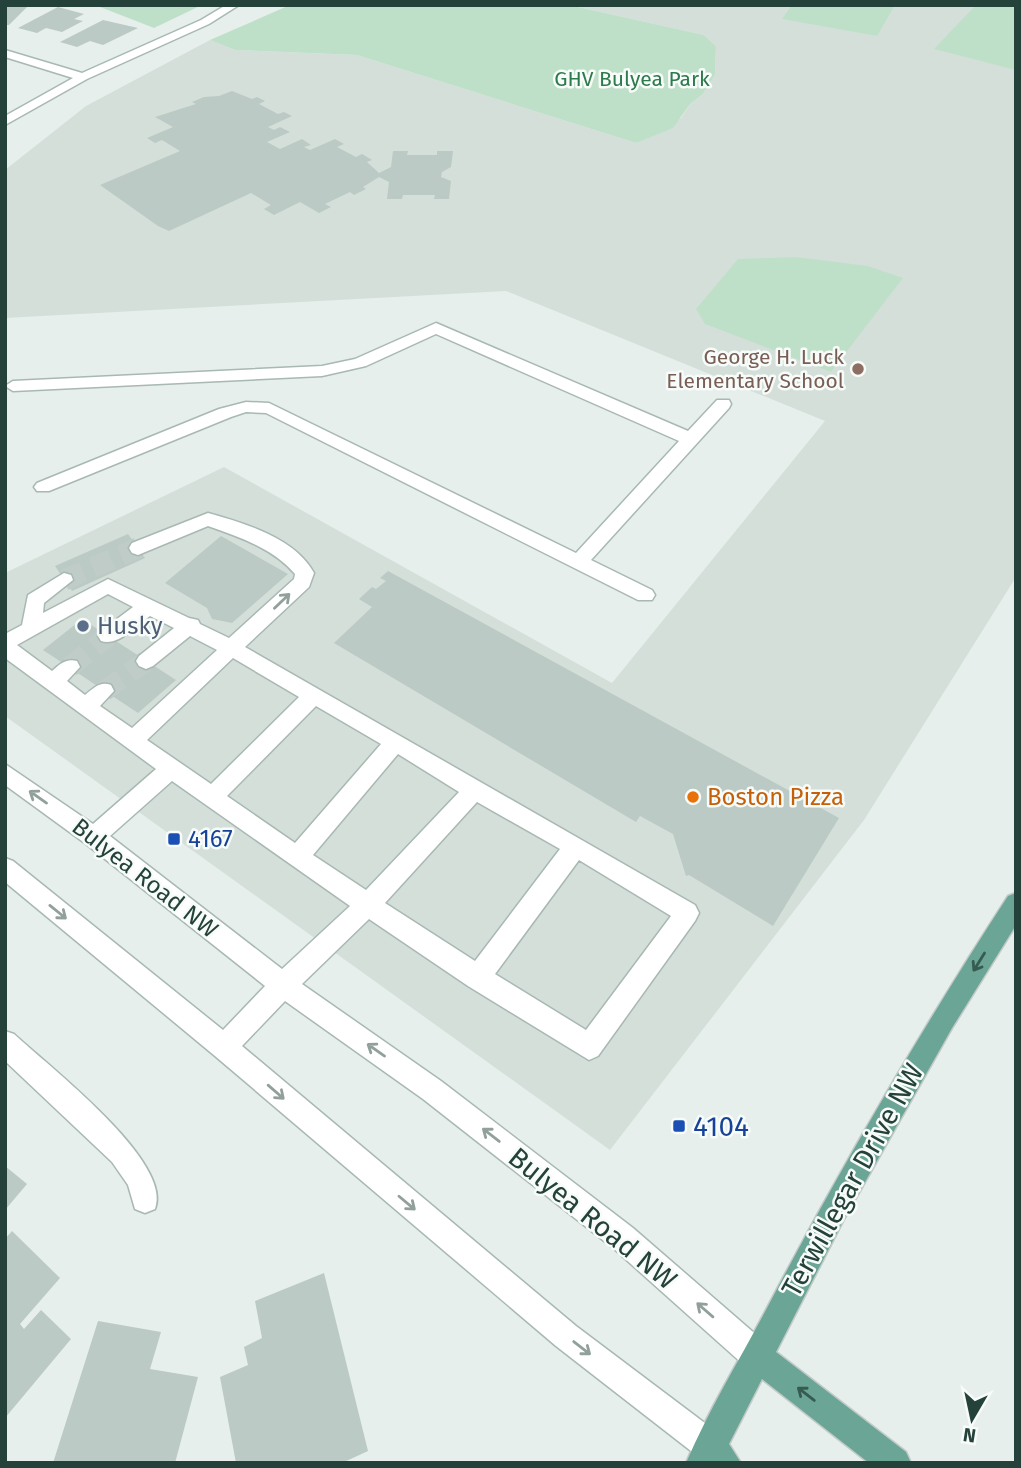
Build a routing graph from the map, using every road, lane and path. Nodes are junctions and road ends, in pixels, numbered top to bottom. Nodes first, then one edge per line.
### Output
1 (234, 5) edge
2 (5, 53) edge
3 (83, 77) junction
4 (5, 121) edge
5 (13, 386) dead end
6 (723, 404) dead end
7 (690, 439) junction
8 (43, 487) dead end
9 (138, 548) tunnel mouth
10 (578, 562) junction
11 (64, 580) tunnel mouth
12 (645, 596) dead end
13 (149, 606) junction
14 (191, 625) junction
15 (31, 629) junction
16 (108, 636) tunnel mouth
17 (5, 645) edge
18 (233, 649) junction
19 (146, 660) tunnel mouth
20 (70, 667) tunnel mouth
21 (52, 682) junction
22 (104, 691) tunnel mouth
23 (314, 695) junction
24 (85, 706) junction
25 (133, 740) junction
26 (396, 742) junction
27 (172, 768) junction
28 (5, 773) edge
29 (475, 790) junction
30 (212, 797) junction
31 (94, 837) junction
32 (576, 846) junction
33 (297, 857) junction
34 (5, 869) edge
35 (1016, 904) edge
36 (366, 905) junction
37 (477, 978) junction
38 (283, 985) junction
39 (5, 1043) edge
40 (224, 1047) junction
41 (145, 1199) dead end
42 (756, 1355) junction
43 (713, 1458) edge
44 (895, 1463) edge

1 - 3 street
2 - 3 street
3 - 4 street
5 - 7 street
6 - 7 street
7 - 10 street
8 - 10 street
18 -> 9 street
10 - 12 street
11 - 15 street
13 - 14 street
13 - 15 street
13 - 16 street
14 - 18 street
14 - 19 street
15 - 17 street
17 - 21 street
18 - 23 street
18 - 25 street
20 - 21 street
21 - 24 street
22 - 24 street
23 - 26 street
23 - 30 street
24 - 25 street
25 - 27 street
26 - 29 street
26 - 33 street
27 - 30 street
27 - 31 street
31 -> 28 street, Bulyea Road NW
29 - 32 street
29 - 36 street
30 - 33 street
31 - 38 street, Bulyea Road NW
32 - 37 street
32 - 37 street
33 - 36 street
34 -> 40 street
35 -> 42 main road, Terwillegar Drive NW
36 - 37 street
36 - 38 street
38 - 40 street
42 -> 38 street, Bulyea Road NW
39 - 41 street
40 -> 43 street
42 - 43 main road, Terwillegar Drive NW
44 -> 42 main road, Bulyea Road NW

